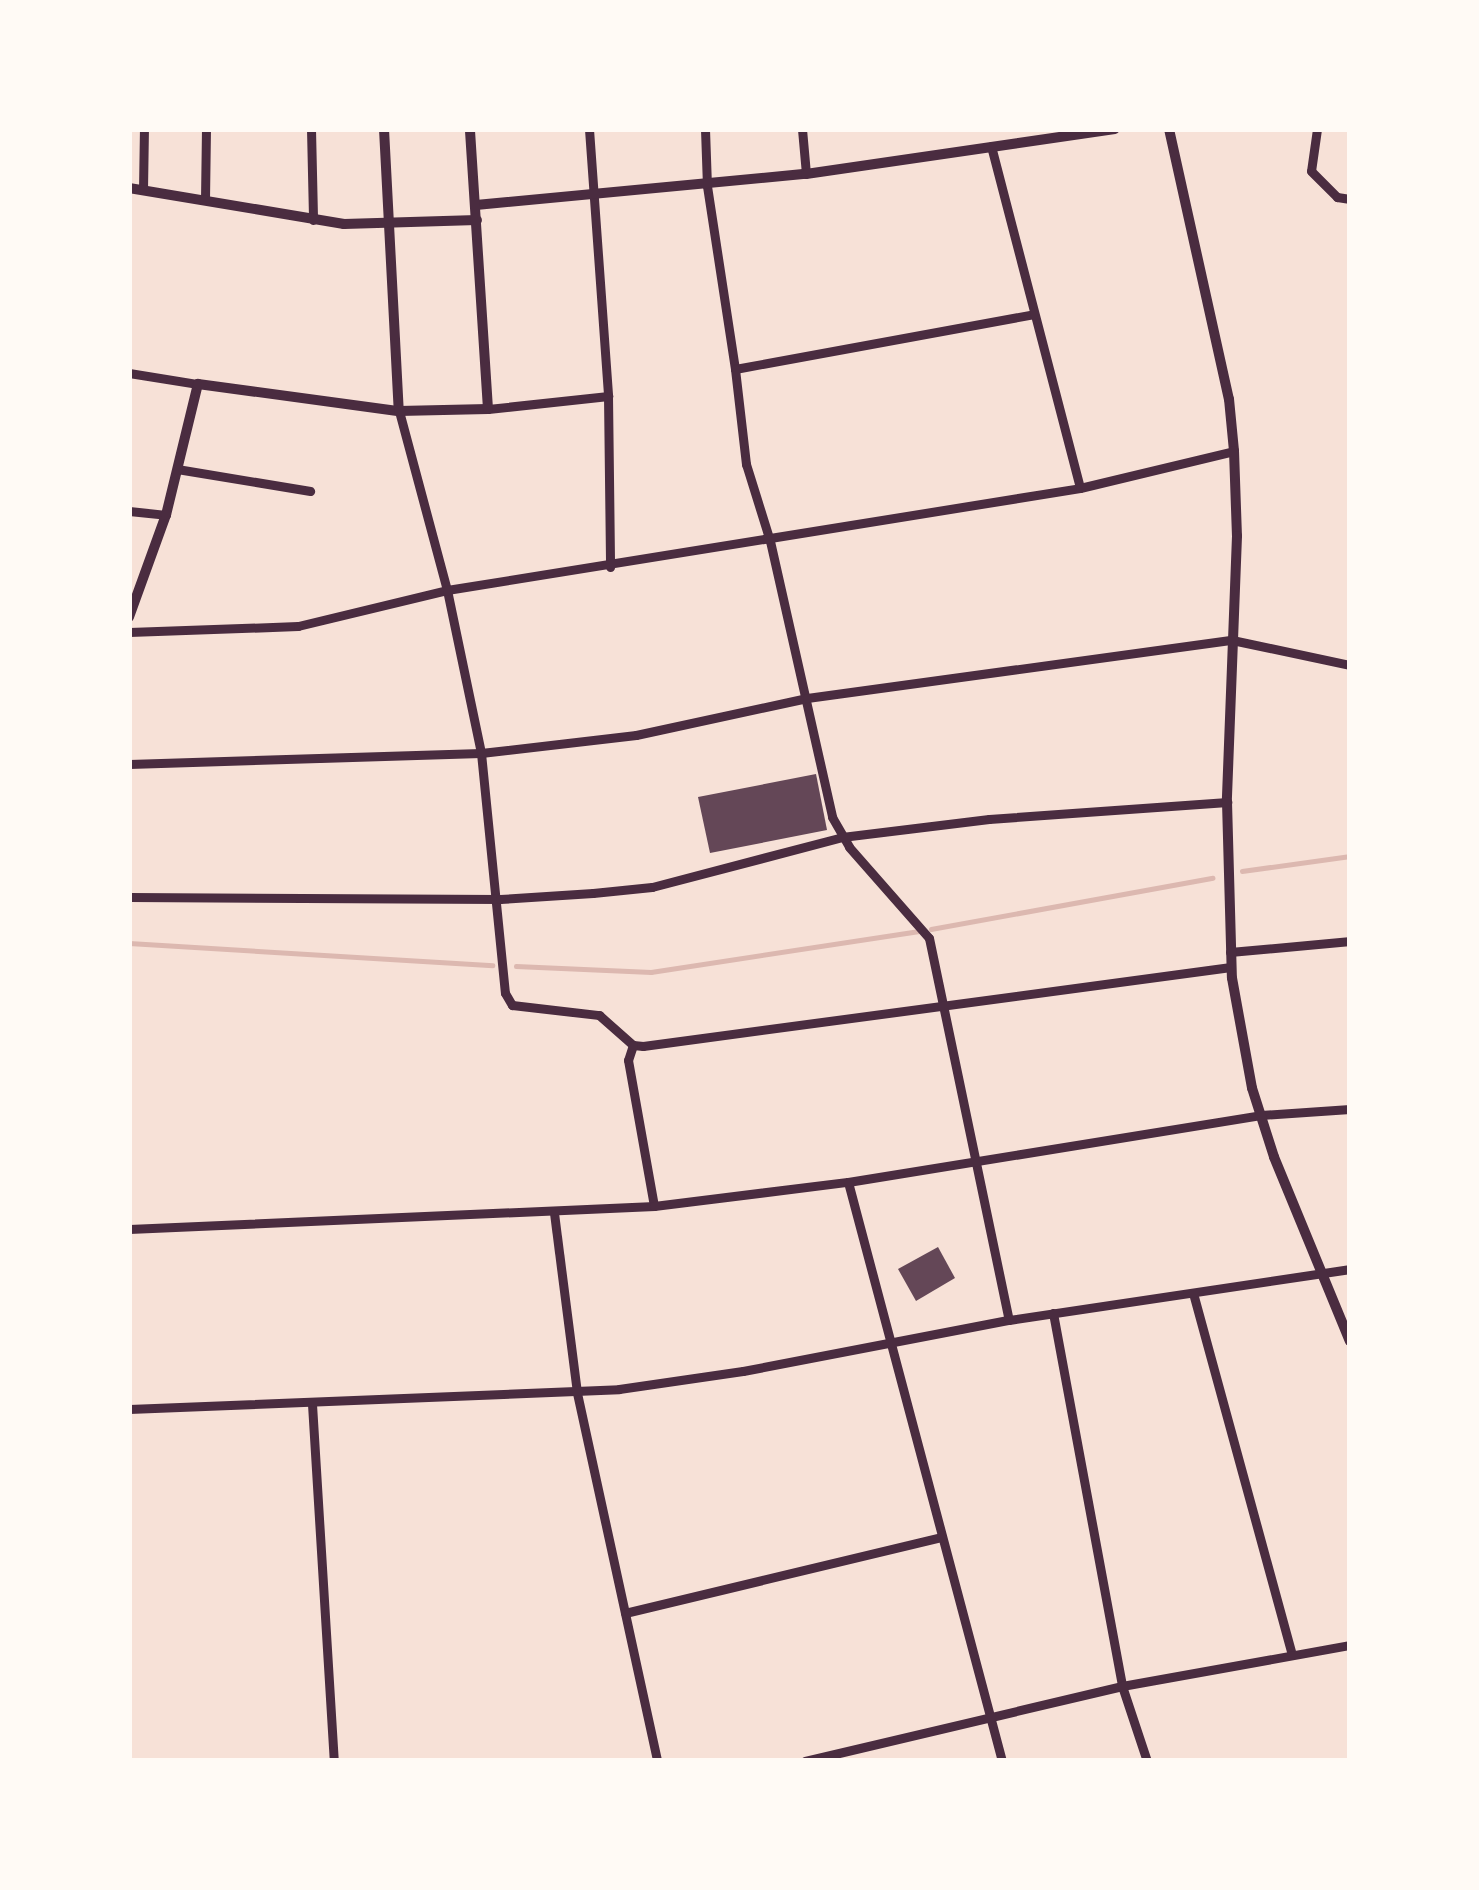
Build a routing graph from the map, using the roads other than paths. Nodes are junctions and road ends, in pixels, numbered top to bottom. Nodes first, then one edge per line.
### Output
1 (144, 129) edge
2 (206, 129) edge
3 (311, 129) edge
4 (384, 129) edge
5 (470, 129) edge
6 (590, 129) edge
7 (705, 129) edge
8 (802, 129) edge
9 (1115, 129) edge
10 (1169, 129) edge
11 (1317, 129) edge
12 (992, 146) junction
13 (806, 174) junction
14 (707, 186) junction
15 (129, 188) edge
16 (143, 190) junction
17 (595, 196) junction
18 (1350, 199) edge
19 (205, 200) junction
20 (476, 205) junction
21 (313, 220) junction
22 (477, 220) junction
23 (388, 226) junction
24 (1034, 314) junction
25 (735, 369) junction
26 (129, 373) edge
27 (198, 384) junction
28 (608, 396) junction
29 (488, 409) junction
30 (399, 410) junction
31 (1234, 451) junction
32 (177, 469) junction
33 (1080, 488) junction
34 (310, 491) dead end
35 (129, 511) edge
36 (166, 515) junction
37 (770, 541) junction
38 (610, 567) junction
39 (447, 590) junction
40 (129, 617) edge
41 (129, 632) edge
42 (1232, 640) junction
43 (1350, 665) edge
44 (807, 698) junction
45 (481, 753) junction
46 (129, 764) edge
47 (1227, 802) junction
48 (842, 837) junction
49 (129, 897) edge
50 (500, 899) junction
51 (1350, 941) edge
52 (1230, 952) junction
53 (1231, 968) junction
54 (944, 1008) junction
55 (633, 1045) junction
56 (1350, 1109) edge
57 (1261, 1115) junction
58 (977, 1162) junction
59 (848, 1182) junction
60 (654, 1206) junction
61 (554, 1213) junction
62 (129, 1228) edge
63 (1350, 1269) edge
64 (1320, 1271) junction
65 (1193, 1292) junction
66 (1053, 1313) junction
67 (1009, 1320) junction
68 (1350, 1341) edge
69 (892, 1342) junction
70 (577, 1393) junction
71 (312, 1405) junction
72 (129, 1409) edge
73 (942, 1538) junction
74 (625, 1613) junction
75 (1350, 1646) edge
76 (1292, 1654) junction
77 (1122, 1686) junction
78 (990, 1718) junction
79 (334, 1761) edge
80 (657, 1761) edge
81 (805, 1761) edge
82 (1002, 1761) edge
83 (1147, 1761) edge

1 - 16 street
2 - 19 street
3 - 21 street
4 - 23 street
5 - 20 street
6 - 17 street
7 - 14 street
8 - 13 street
9 - 12 street
10 - 31 street
11 - 18 street
12 - 13 street
12 - 24 street
13 - 14 street
14 - 17 street
14 - 25 street
15 - 16 street
16 - 19 street
17 - 20 street
17 - 28 street
19 - 21 street
20 - 22 street
21 - 23 street
22 - 23 street
22 - 29 street
23 - 30 street
24 - 25 street
24 - 33 street
25 - 37 street
26 - 27 street
27 - 30 street
27 - 32 street
28 - 29 street
28 - 38 street
29 - 30 street
30 - 39 street
31 - 33 street
31 - 42 street
32 - 34 street
32 - 36 street
33 - 37 street
35 - 36 street
36 - 40 street
37 - 38 street
37 - 44 street
38 - 39 street
39 - 41 street
39 - 45 street
42 - 43 street
42 - 44 street
42 - 47 street
44 - 45 street
44 - 48 street
45 - 46 street
45 - 50 street
47 - 48 street
47 - 52 street
48 - 50 street
48 - 54 street
49 - 50 street
50 - 55 street
51 - 52 street
52 - 53 street
53 - 54 street
53 - 57 street
54 - 55 street
54 - 58 street
55 - 60 street
56 - 57 street
57 - 58 street
57 - 64 street
58 - 59 street
58 - 67 street
59 - 60 street
59 - 69 street
60 - 61 street
61 - 62 street
61 - 70 street
63 - 64 street
64 - 65 street
64 - 68 street
65 - 66 street
65 - 76 street
66 - 67 street
66 - 77 street
67 - 69 street
69 - 70 street
69 - 73 street
70 - 71 street
70 - 74 street
71 - 72 street
71 - 79 street
73 - 74 street
73 - 78 street
74 - 80 street
75 - 76 street
76 - 77 street
77 - 78 street
77 - 83 street
78 - 81 street
78 - 82 street

